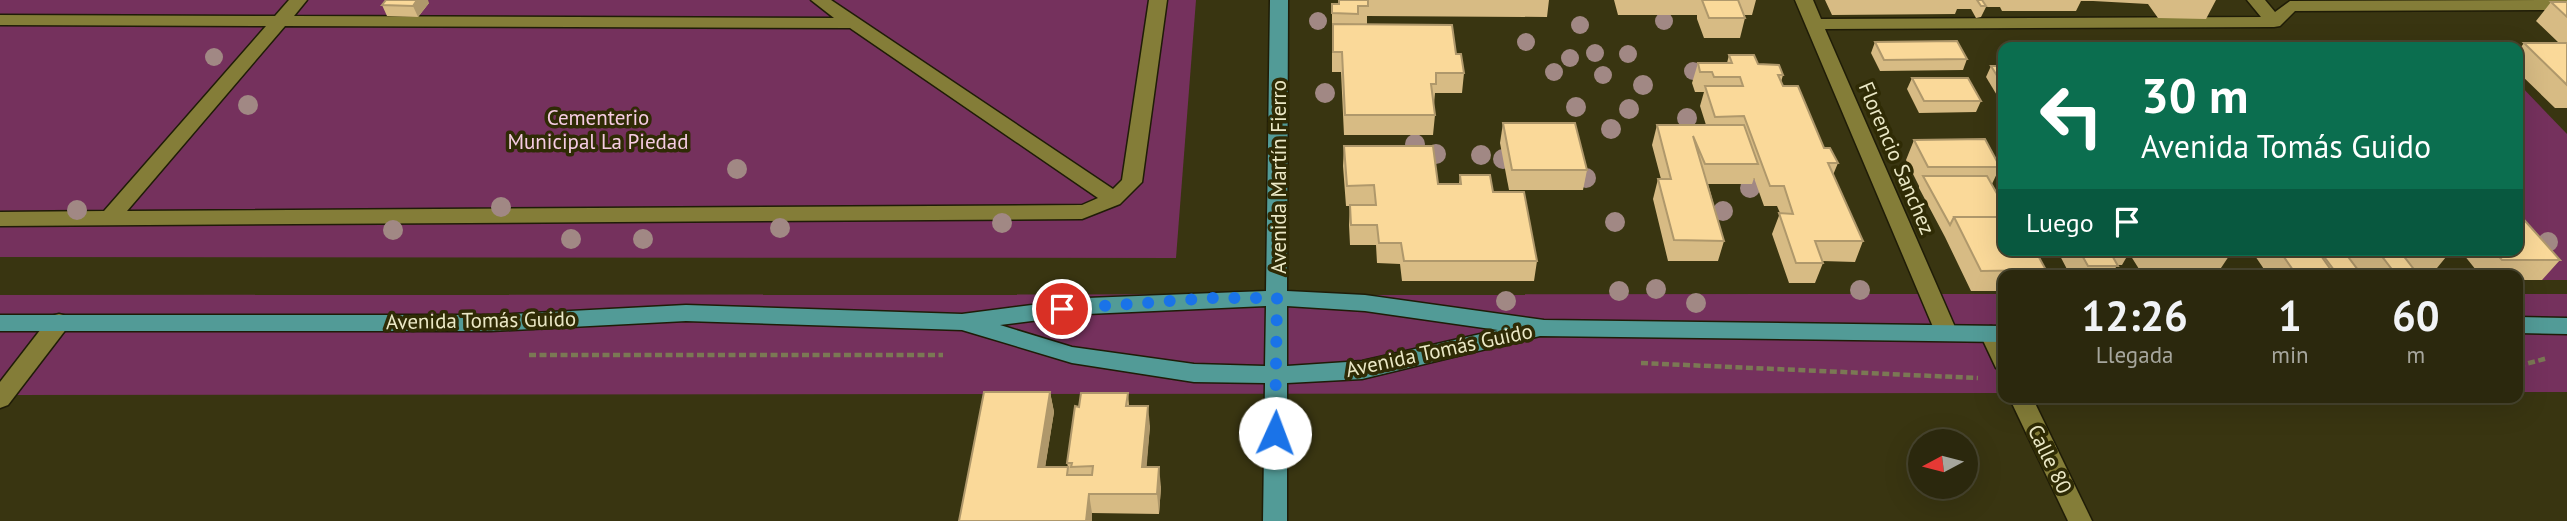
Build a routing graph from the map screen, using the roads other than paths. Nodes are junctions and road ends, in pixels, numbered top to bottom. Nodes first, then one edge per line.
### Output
1 (298, 0) edge
2 (820, 0) edge
3 (1158, 0) edge
4 (1279, 0) edge
5 (1804, 0) edge
6 (2256, 0) edge
7 (2567, 5) edge
8 (0, 20) edge
9 (281, 20) junction
10 (2274, 22) junction
11 (852, 23) junction
12 (1815, 24) junction
13 (1113, 199) junction
14 (111, 217) junction
15 (0, 219) edge
16 (1277, 298) junction
17 (59, 322) junction
18 (962, 322) junction
19 (0, 323) edge
20 (2523, 325) edge
21 (2567, 326) edge
22 (1544, 327) junction
23 (1948, 334) junction
24 (1997, 334) edge
25 (1277, 375) junction
26 (0, 399) edge
27 (2023, 403) edge
28 (1275, 521) edge
29 (2080, 521) edge

1 - 9 street
2 - 11 street
3 - 13 street
4 - 16 main road, Avenida Martín Fierro
5 - 12 street, Florencio Sanchez
6 - 10 street
7 - 10 street
8 - 9 street
9 - 11 street
9 - 14 street
10 - 12 street
11 - 13 street
12 - 23 street, Florencio Sanchez
13 - 14 street
14 - 15 street
16 - 18 main road, Avenida Tomás Guido
16 - 22 main road, Avenida Tomás Guido
16 - 25 main road, Avenida Martín Fierro
17 - 18 main road, Avenida Tomás Guido
17 - 19 main road, Avenida Tomás Guido
17 - 26 street
18 - 25 main road, Avenida Tomás Guido
20 - 21 main road
22 - 23 main road, Avenida Tomás Guido
22 - 25 main road, Avenida Tomás Guido
23 - 24 main road, Avenida Tomás Guido
25 - 28 main road, Avenida Martín Fierro
27 - 29 street, Calle 80

